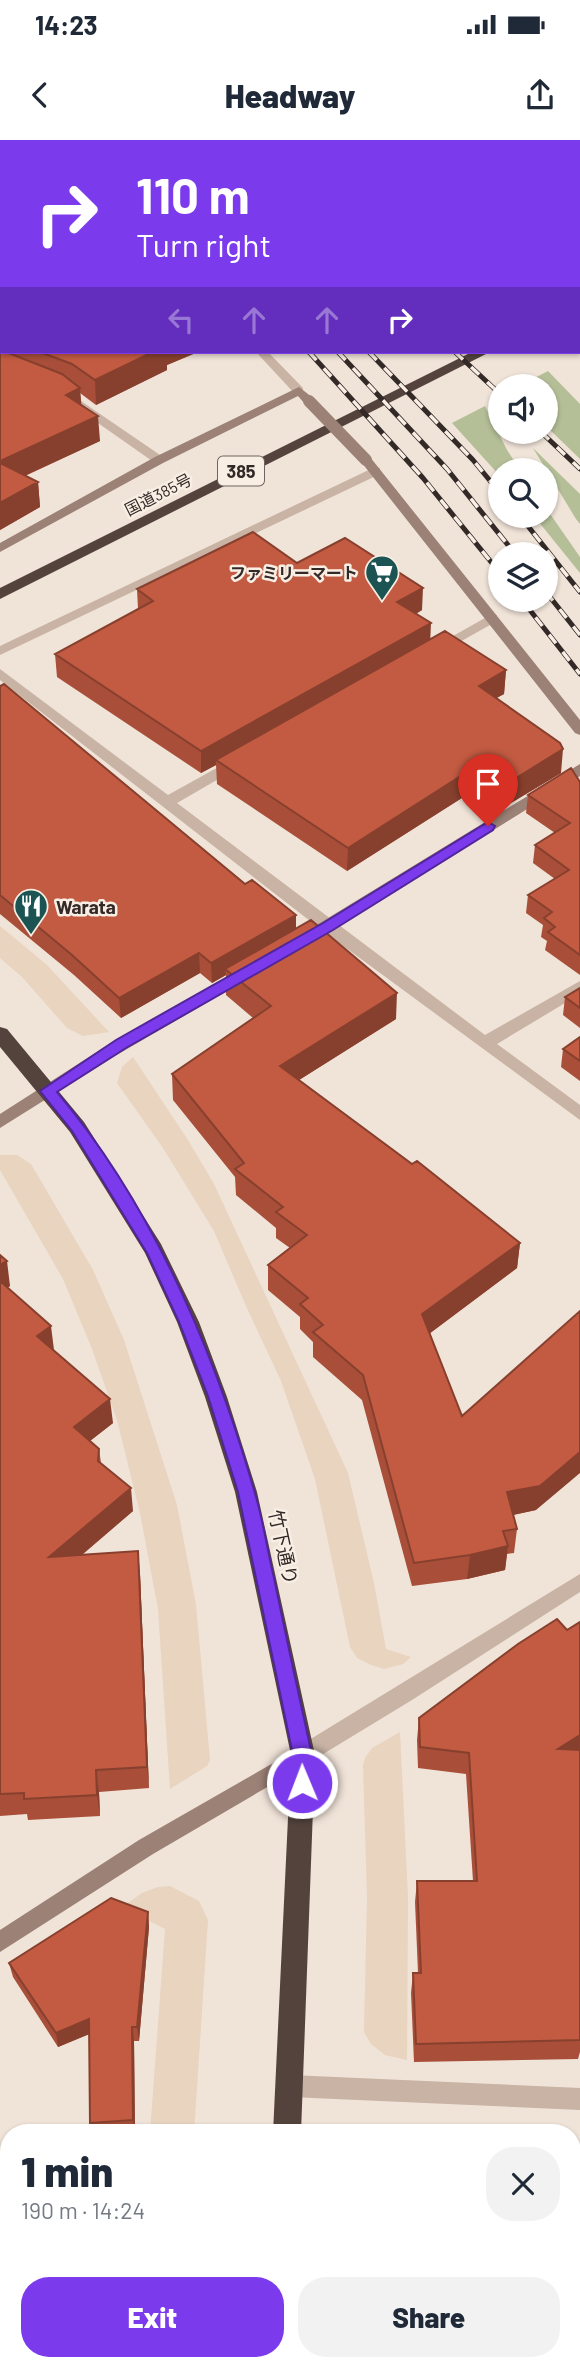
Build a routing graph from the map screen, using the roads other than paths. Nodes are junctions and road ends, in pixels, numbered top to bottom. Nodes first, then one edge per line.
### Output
1 (264, 354) edge
2 (479, 354) edge
3 (46, 385) edge
4 (299, 391) junction
5 (159, 460) junction
6 (371, 465) junction
7 (0, 548) edge
8 (0, 594) edge
9 (492, 618) junction
10 (0, 651) edge
11 (420, 659) edge
12 (0, 673) edge
13 (580, 730) edge
14 (252, 754) edge
15 (580, 769) edge
16 (169, 801) junction
17 (328, 927) junction
18 (291, 947) edge
19 (255, 968) edge
20 (580, 987) edge
21 (0, 1034) edge
22 (485, 1043) junction
23 (48, 1091) junction
24 (580, 1114) edge
25 (0, 1122) edge
26 (580, 1582) edge
27 (303, 1755) junction
28 (0, 1942) edge
29 (290, 2086) junction
30 (580, 2099) edge
31 (288, 2124) edge

1 - 4 street
2 - 8 highway, 国道385号 / 385
3 - 5 street
4 - 5 street
4 - 6 street, bridge
5 - 7 street
6 - 9 street
6 - 10 street
9 - 11 street
9 - 13 street
12 - 16 street
14 - 16 street
15 - 17 street
16 - 17 street
17 - 18 street
17 - 22 street
19 - 23 street
20 - 22 street
21 - 23 highway, 竹下通り
22 - 24 street
23 - 25 street
23 - 27 highway, 竹下通り
26 - 27 street
27 - 28 street
27 - 29 highway, 竹下通り
29 - 30 street
29 - 31 highway, 竹下通り

